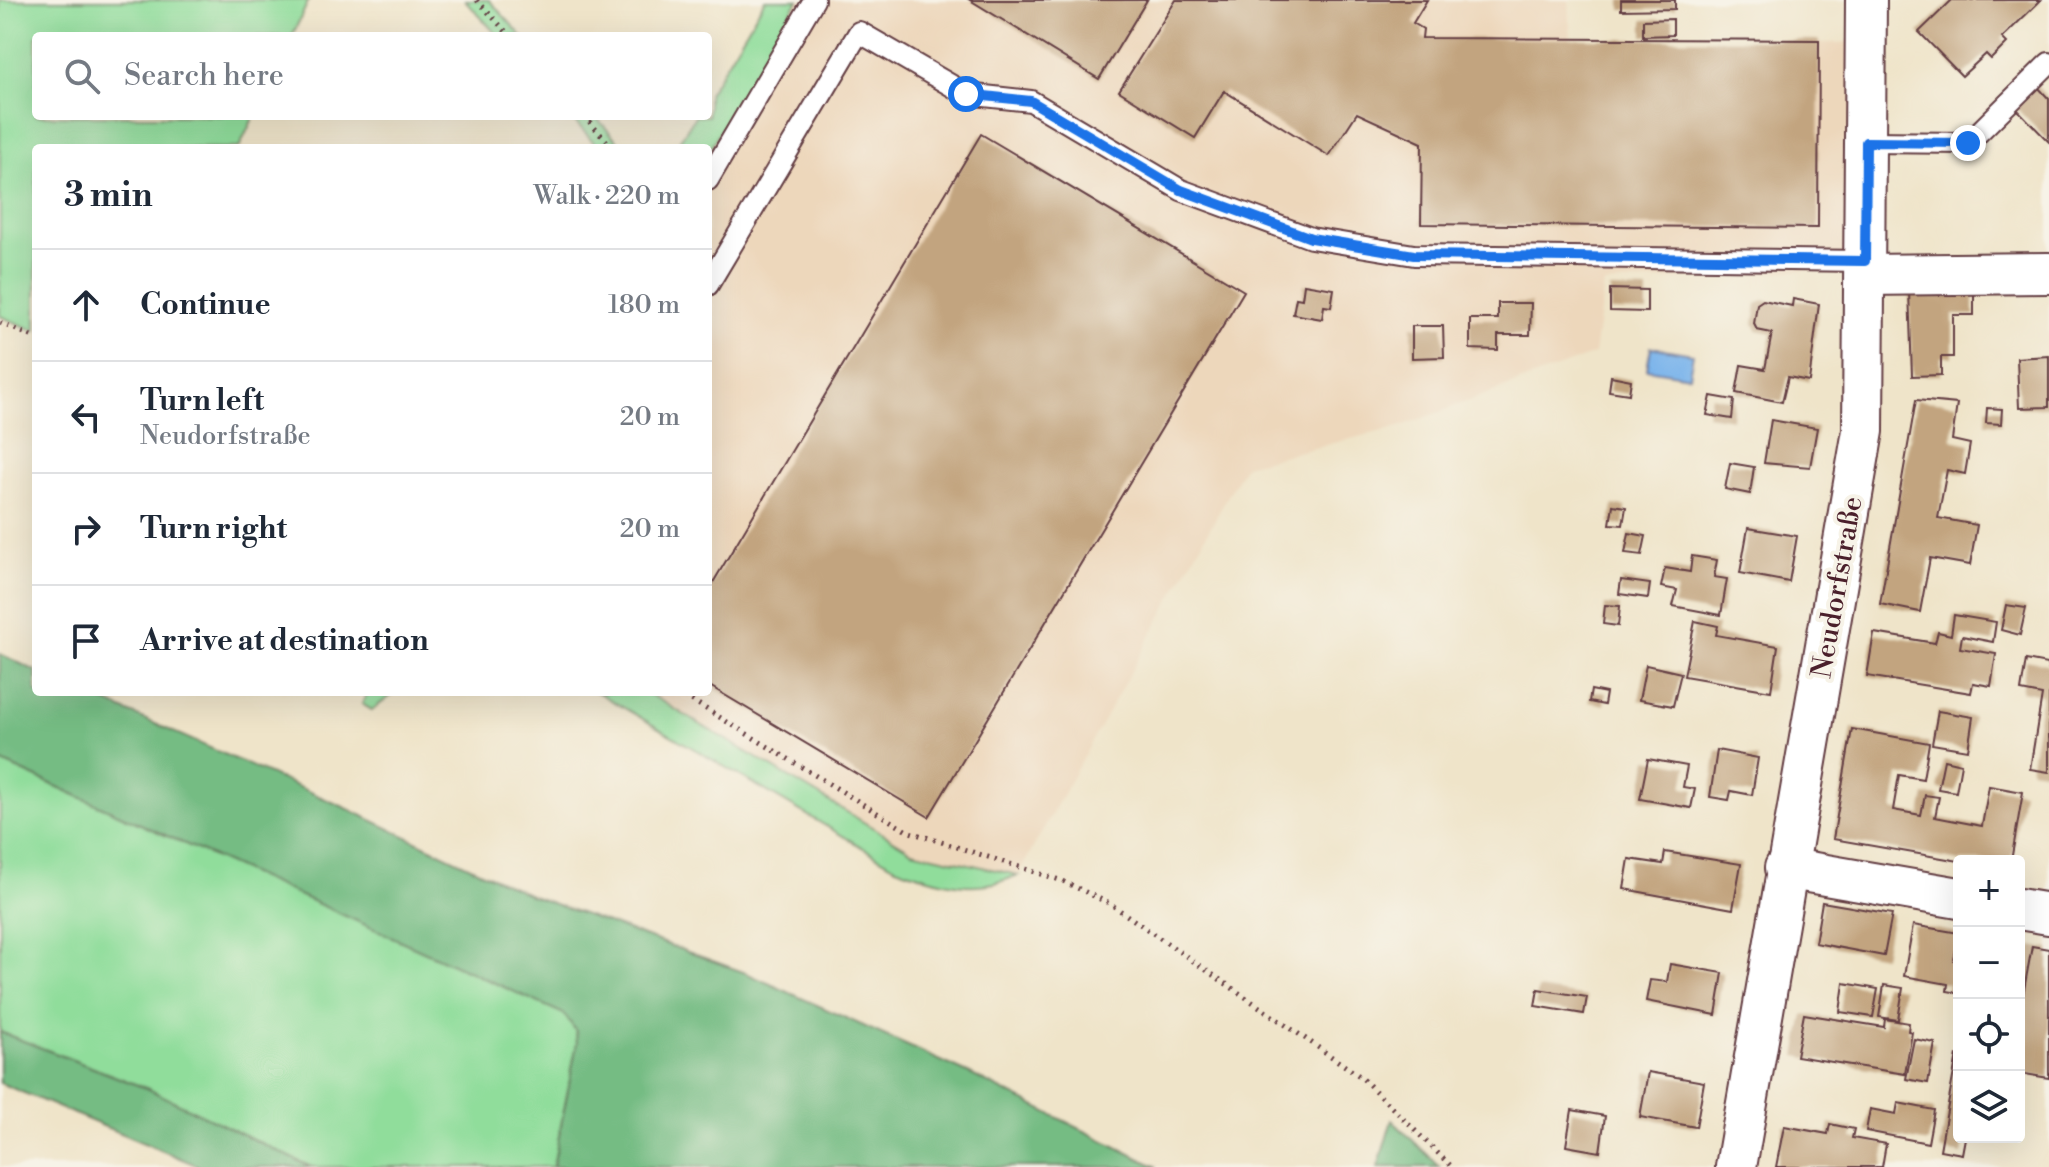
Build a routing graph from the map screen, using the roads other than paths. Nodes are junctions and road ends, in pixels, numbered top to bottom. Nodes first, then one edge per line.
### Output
1 (814, 0) edge
2 (1866, 0) edge
3 (2046, 72) edge
4 (1866, 142) junction
5 (712, 173) edge
6 (1865, 268) junction
7 (2049, 273) edge
8 (712, 278) edge
9 (1785, 868) junction
10 (1953, 897) edge
11 (2025, 910) edge
12 (2049, 914) edge
13 (1736, 1167) edge

1 - 5 lane
2 - 4 street, Neudorfstraße
3 - 4 lane
4 - 6 street, Neudorfstraße
6 - 7 street
6 - 8 lane
6 - 9 street, Neudorfstraße
9 - 10 street
9 - 13 street, Neudorfstraße
11 - 12 street

